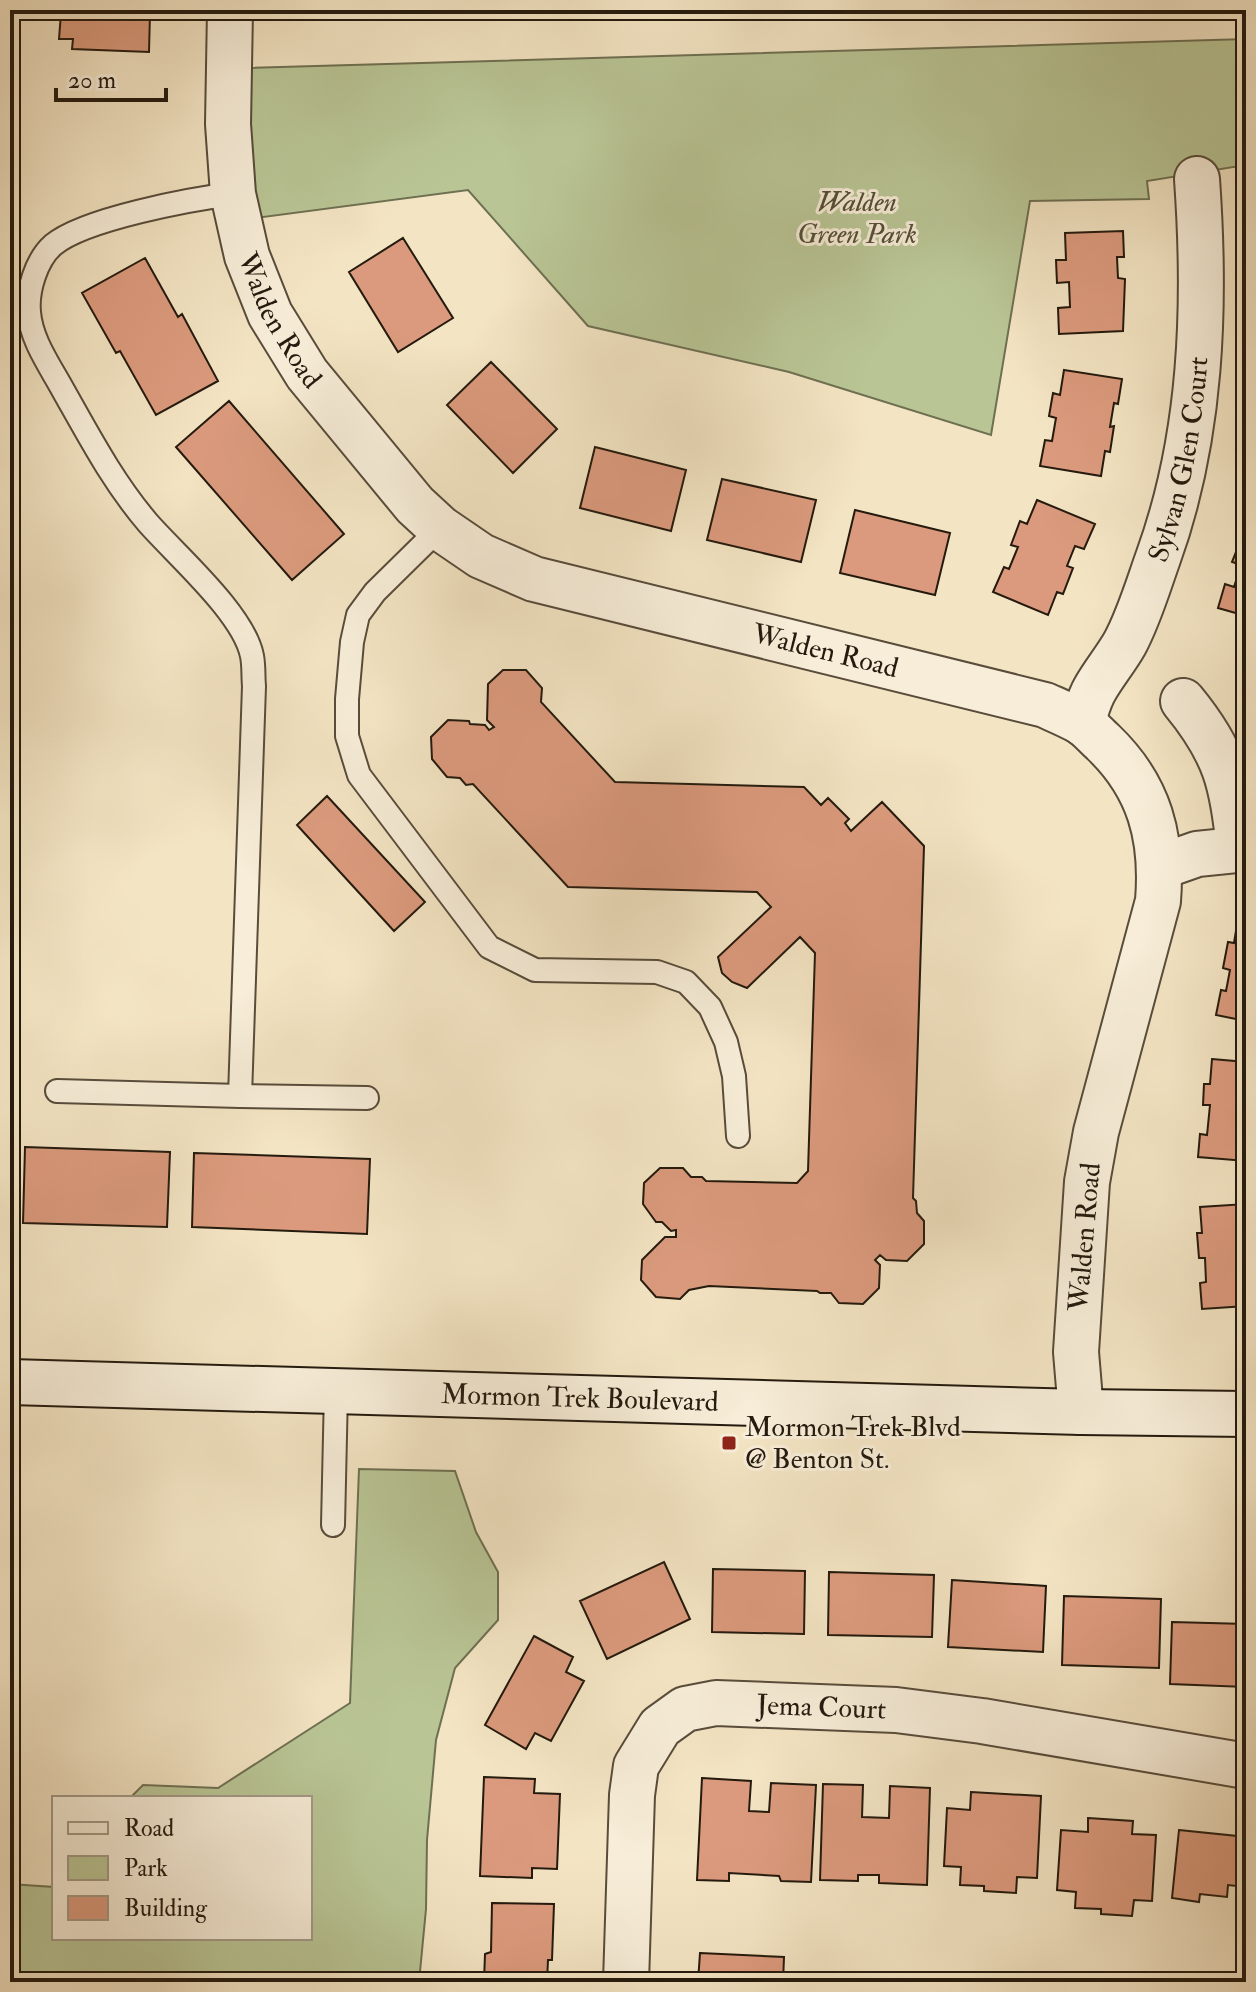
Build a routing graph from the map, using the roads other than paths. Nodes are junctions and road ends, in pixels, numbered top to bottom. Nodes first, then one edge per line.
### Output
1 (230, 10) edge
2 (1197, 179) dead end
3 (233, 194) junction
4 (440, 528) junction
5 (1183, 701) dead end
6 (1082, 723) junction
7 (1242, 849) edge
8 (1160, 867) junction
9 (57, 1091) dead end
10 (240, 1096) junction
11 (367, 1098) dead end
12 (738, 1136) dead end
13 (10, 1382) edge
14 (336, 1391) junction
15 (1081, 1412) junction
16 (1246, 1414) edge
17 (333, 1525) dead end
18 (1246, 1766) edge
19 (626, 1982) edge

1 - 3 street, Walden Road
2 - 6 street, Sylvan Glen Court
3 - 4 street, Walden Road
3 - 10 lane
4 - 6 street, Walden Road
4 - 12 lane
5 - 7 street
6 - 8 street, Walden Road
7 - 8 street
8 - 15 street, Walden Road
9 - 10 lane
10 - 11 lane
13 - 14 street, Mormon Trek Boulevard
14 - 15 street, Mormon Trek Boulevard
14 - 17 lane
15 - 16 street, Mormon Trek Boulevard
18 - 19 street, Jema Court

